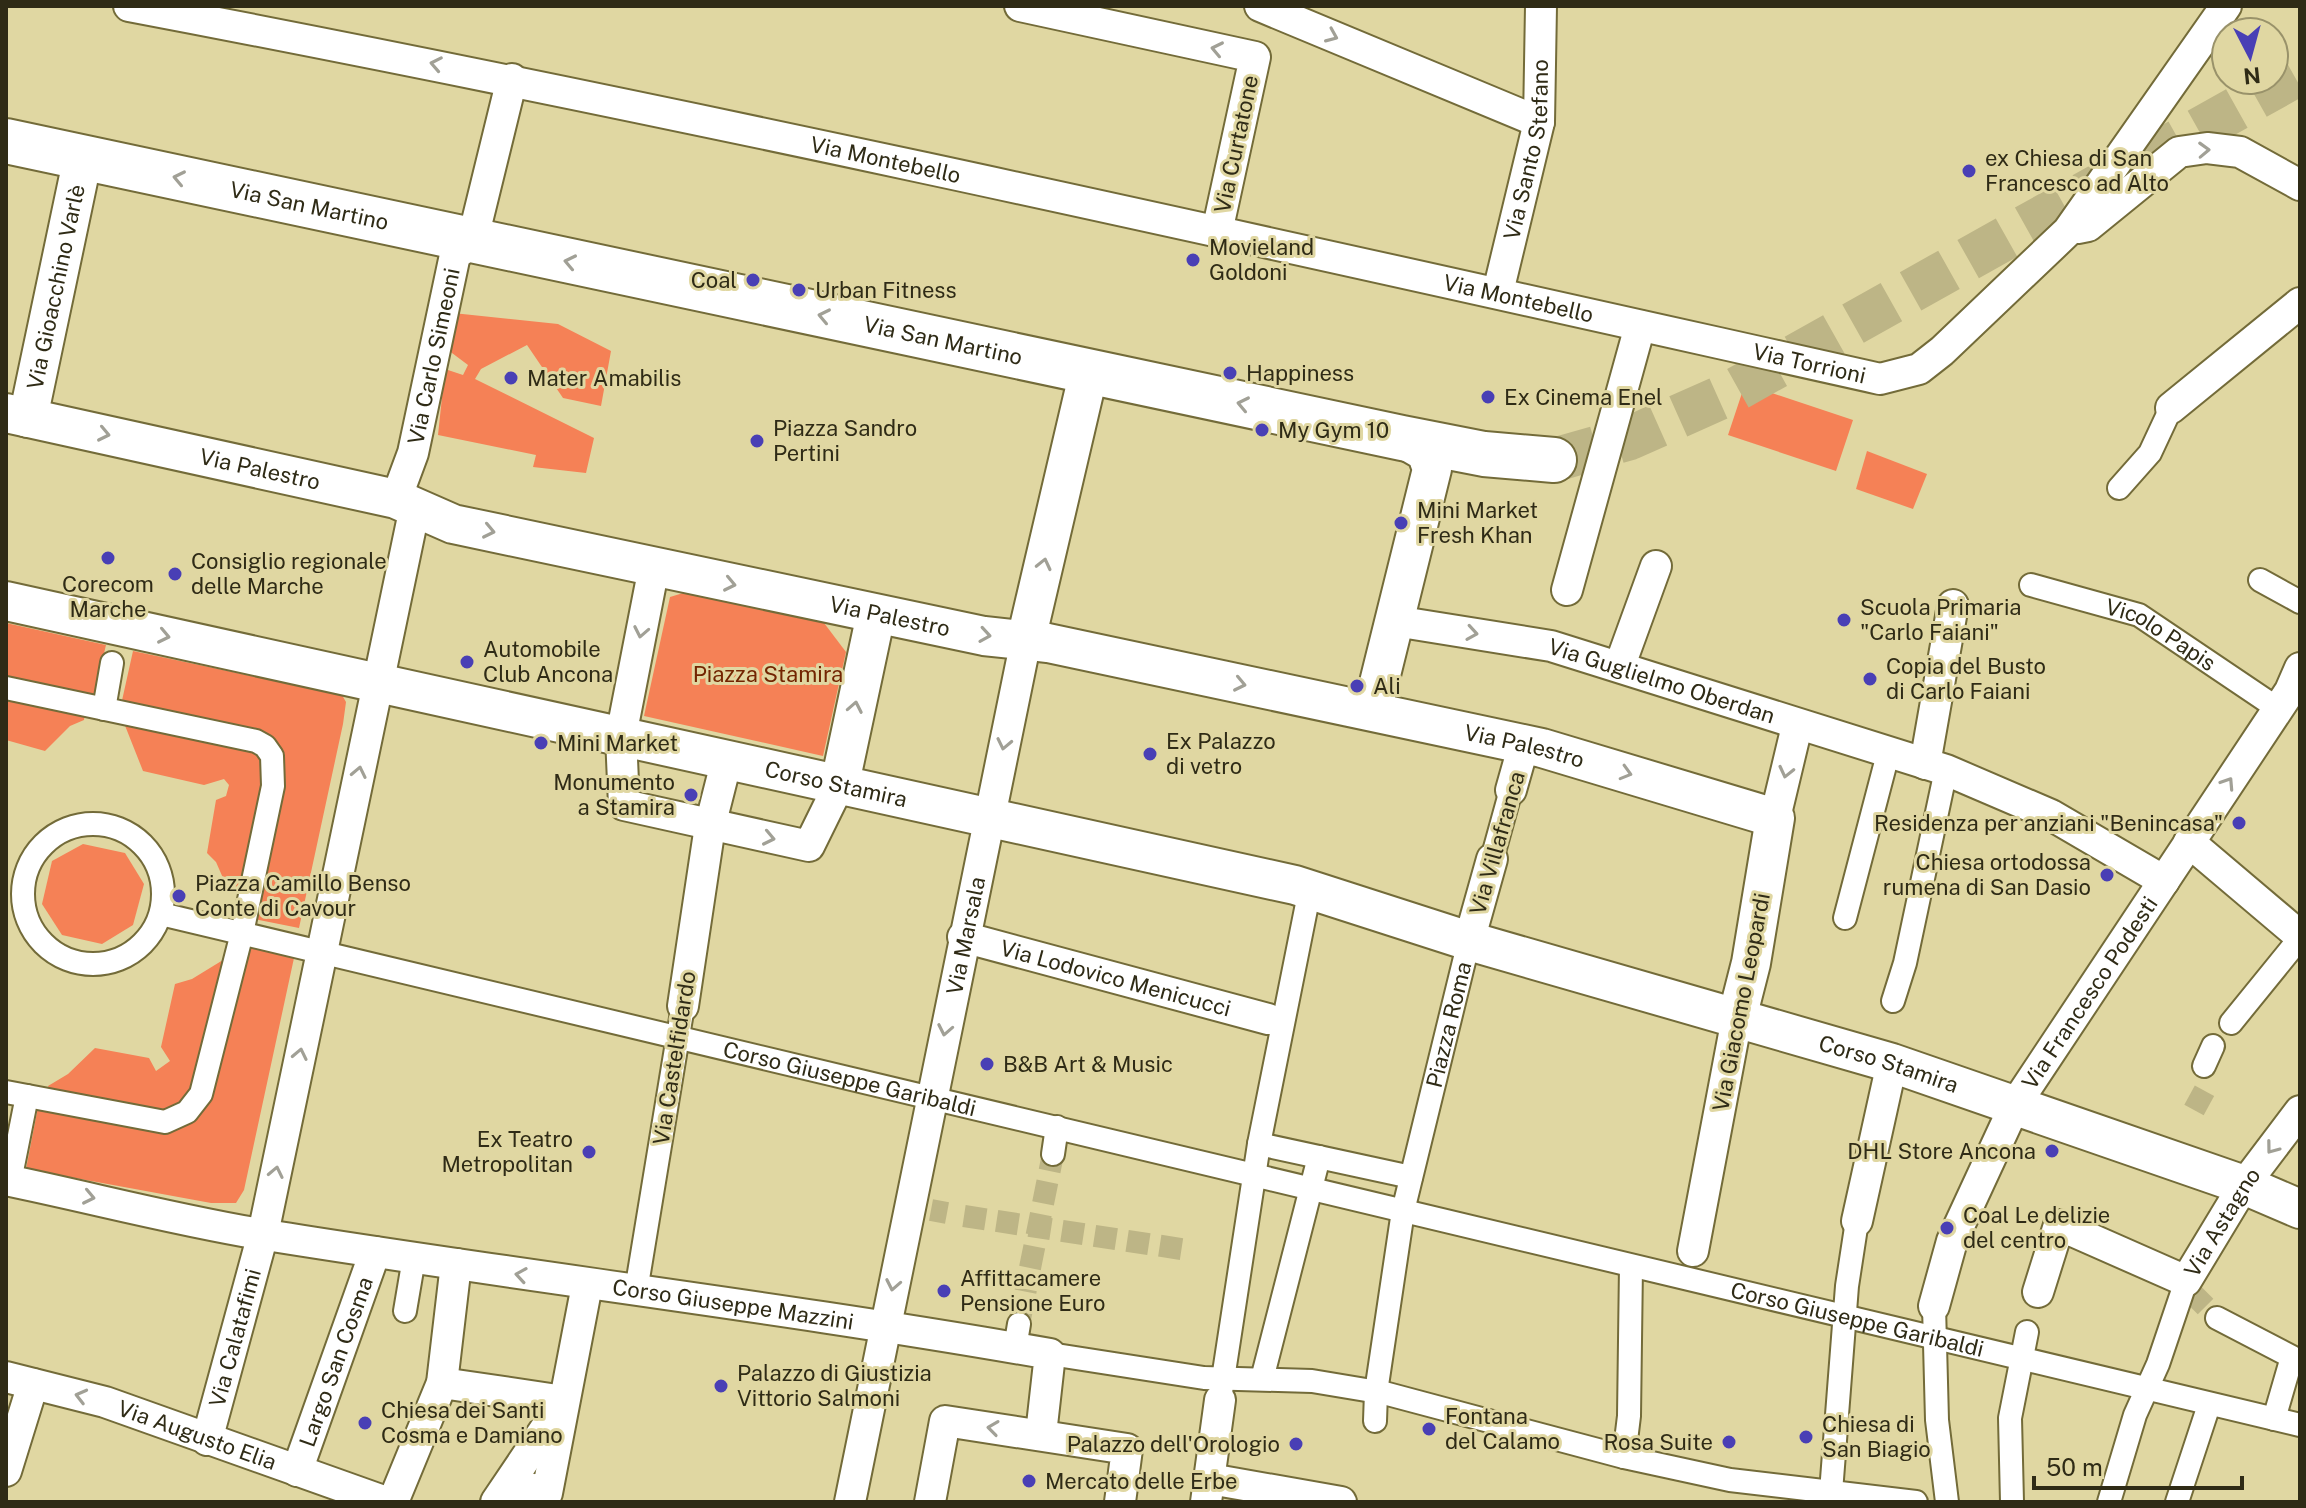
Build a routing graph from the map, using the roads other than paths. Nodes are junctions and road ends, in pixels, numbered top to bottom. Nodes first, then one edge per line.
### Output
1 (129, 6) edge
2 (1020, 6) edge
3 (1260, 6) edge
4 (1541, 6) edge
5 (2226, 6) edge
6 (239, 16) edge
7 (512, 79) junction
8 (1539, 122) junction
9 (6, 141) edge
10 (83, 157) junction
11 (2300, 185) edge
12 (2068, 231) junction
13 (1217, 232) junction
14 (472, 242) junction
15 (1498, 292) junction
16 (2300, 303) edge
17 (1640, 326) junction
18 (1089, 371) junction
19 (2171, 408) joint
20 (17, 415) edge
21 (1402, 438) junction
22 (1554, 460) joint
23 (1432, 469) junction
24 (2119, 488) dead end
25 (406, 503) junction
26 (1656, 566) dead end
27 (654, 567) junction
28 (2260, 580) dead end
29 (2031, 585) dead end
30 (1567, 590) dead end
31 (6, 601) edge
32 (2300, 602) edge
33 (1953, 605) dead end
34 (876, 614) junction
35 (1395, 621) junction
36 (1026, 640) junction
37 (112, 663) dead end
38 (1620, 665) junction
39 (378, 683) junction
40 (6, 688) edge
41 (2292, 691) edge
42 (104, 709) junction
43 (1372, 711) junction
44 (1797, 726) junction
45 (621, 736) junction
46 (1524, 744) junction
47 (1888, 754) junction
48 (727, 759) junction
49 (1936, 767) junction
50 (840, 783) junction
51 (1511, 790) joint
52 (988, 816) junction
53 (1775, 818) junction
54 (710, 826) junction
55 (2189, 842) junction
56 (1492, 859) joint
57 (15, 877) edge
58 (2164, 881) junction
59 (1302, 887) junction
60 (161, 914) junction
61 (1845, 918) dead end
62 (242, 933) junction
63 (963, 937) junction
64 (1469, 941) junction
65 (2296, 945) edge
66 (321, 951) junction
67 (1893, 1001) dead end
68 (683, 1006) joint
69 (1737, 1018) junction
70 (1268, 1019) dead end
71 (2231, 1023) dead end
72 (678, 1039) junction
73 (1892, 1063) junction
74 (17, 1094) edge
75 (931, 1097) junction
76 (2015, 1105) junction
77 (2300, 1111) edge
78 (1057, 1127) junction
79 (1259, 1144) junction
80 (1053, 1154) tunnel mouth
81 (1319, 1157) junction
82 (1354, 1165) junction
83 (1247, 1173) junction
84 (1411, 1177) junction
85 (8, 1180) edge
86 (2244, 1185) junction
87 (1311, 1188) junction
88 (1347, 1197) junction
89 (2300, 1209) edge
90 (1410, 1212) junction
91 (1857, 1221) joint
92 (263, 1234) junction
93 (375, 1252) junction
94 (414, 1258) junction
95 (456, 1264) junction
96 (1691, 1265) junction
97 (1631, 1266) junction
98 (587, 1285) junction
99 (2188, 1286) junction
100 (636, 1291) junction
101 (2038, 1292) dead end
102 (1934, 1306) joint
103 (405, 1311) dead end
104 (2217, 1318) tunnel mouth
105 (1845, 1319) junction
106 (885, 1326) junction
107 (2027, 1332) dead end
108 (1936, 1340) junction
109 (2296, 1348) edge
110 (1050, 1354) junction
111 (2021, 1360) junction
112 (1262, 1379) junction
113 (20, 1381) edge
114 (442, 1383) junction
115 (1215, 1385) junction
116 (2146, 1388) junction
117 (1380, 1392) junction
118 (564, 1401) junction
119 (2209, 1405) junction
120 (2274, 1419) junction
121 (1375, 1421) dead end
122 (2300, 1425) edge
123 (1041, 1434) junction
124 (207, 1440) junction
125 (1624, 1457) junction
126 (6, 1471) edge
127 (297, 1471) junction
128 (1208, 1491) edge
129 (1831, 1492) junction
130 (503, 1493) edge
131 (547, 1498) edge
132 (1890, 1500) edge
133 (386, 1502) edge
134 (393, 1502) edge
135 (850, 1502) edge
136 (930, 1502) edge
137 (1120, 1502) edge
138 (1341, 1502) edge
139 (1916, 1502) edge
140 (1947, 1502) edge
141 (2012, 1502) edge
142 (2109, 1502) edge
143 (2177, 1502) edge

1 - 6 street, Via Montebello
13 -> 2 street, Via Curtatone
3 -> 8 street
4 - 8 street, Via Santo Stefano
5 - 12 street, Via Torrioni
7 -> 6 street, Via Montebello
7 - 13 street, Via Montebello
7 - 14 street, Via Carlo Simeoni
8 - 15 street, Via Santo Stefano
9 - 10 main road, Via San Martino
14 -> 10 main road, Via San Martino
10 - 20 street, Via Gioacchino Varlè
12 -> 11 street
12 - 17 street, Via Torrioni
13 - 15 street, Via Montebello
18 -> 14 main road, Via San Martino
14 - 25 street, Via Carlo Simeoni
15 - 17 street, Via Montebello
16 - 19 street
17 - 30 street
21 -> 18 main road, Via San Martino
36 -> 18 street, Via Marsala
19 - 24 street
20 -> 25 street, Via Palestro
21 - 22 main road, Via San Martino
21 - 23 street
22 - 23 street
23 - 35 street
25 -> 27 street, Via Palestro
25 - 39 street, Via Carlo Simeoni
26 - 38 street
27 -> 34 street, Via Palestro
27 -> 45 street
28 - 32 street
29 - 41 street, Vicolo Papis
31 -> 39 street
33 - 49 street
34 -> 36 street, Via Palestro
50 -> 34 street
35 -> 38 street, Via Guglielmo Oberdan
35 - 43 street
36 -> 43 street, Via Palestro
36 -> 52 street, Via Marsala
37 - 42 street
38 - 44 street, Via Guglielmo Oberdan
39 - 45 street, Corso Stamira
66 -> 39 street
40 - 42 street
55 -> 41 street, Via Francesco Podesti
42 - 62 street
43 - 46 street, Via Palestro
44 - 47 street, Via Guglielmo Oberdan
44 -> 53 street, Via Giacomo Leopardi
45 - 48 street, Corso Stamira
45 - 54 street
46 - 51 street, Via Villafranca
46 -> 53 street, Via Palestro
47 - 49 street, Via Guglielmo Oberdan
47 - 61 street
48 - 50 street, Corso Stamira
48 - 54 street
49 - 58 street, Via Guglielmo Oberdan
49 - 67 street
50 - 52 street, Corso Stamira
54 -> 50 street
51 - 56 street, Via Villafranca
52 - 59 street, Corso Stamira
52 - 63 street, Via Marsala
53 - 69 street, Via Giacomo Leopardi
54 - 68 street, Via Castelfidardo
55 - 58 street, Via Francesco Podesti
55 - 65 street
56 - 64 street, Via Villafranca
57 - 60 street
57 - 60 street
58 - 76 street, Via Francesco Podesti
59 - 64 street, Piazza Roma
59 - 79 street
60 - 62 street
62 - 66 street
62 - 74 street
63 - 70 street, Via Lodovico Menicucci
63 -> 75 street, Via Marsala
64 - 69 street, Corso Stamira
64 - 84 street, Piazza Roma
65 - 71 street
66 - 72 street, Corso Giuseppe Garibaldi
92 -> 66 street
68 - 72 street, Via Castelfidardo
69 - 73 street, Corso Stamira
69 - 96 street, Via Giacomo Leopardi
72 - 75 street, Corso Giuseppe Garibaldi
72 - 100 street, Via Castelfidardo
73 - 76 street, Corso Stamira
73 - 91 street
74 - 85 street
75 - 78 street, Corso Giuseppe Garibaldi
75 -> 106 street, Via Marsala
76 - 86 street, Corso Stamira
76 - 102 street, Via Francesco Podesti
77 -> 86 street, Via Astagno
78 - 80 street
78 - 83 street, Corso Giuseppe Garibaldi
79 - 81 street
79 - 83 street
81 - 82 street
81 - 87 street
82 - 84 street
82 - 88 street
83 - 87 street
83 - 115 street
84 - 90 street, Piazza Roma
85 -> 92 street
86 - 89 street, Corso Stamira
86 - 99 street, Via Astagno
87 - 88 street
87 - 112 street
88 - 90 street
90 - 97 street, Corso Giuseppe Garibaldi
90 - 117 street, Piazza Roma
91 - 105 street
92 - 93 street, Corso Giuseppe Mazzini
92 - 124 street, Via Calatafimi
93 - 94 street, Corso Giuseppe Mazzini
93 - 127 street, Largo San Cosma
94 - 95 street, Corso Giuseppe Mazzini
94 - 103 street, Largo San Cosma
98 -> 95 street, Corso Giuseppe Mazzini
95 - 114 street
96 - 97 street, Corso Giuseppe Garibaldi
96 - 105 street, Corso Giuseppe Garibaldi
97 - 125 street
98 - 100 street, Corso Giuseppe Mazzini
98 - 118 street
99 - 101 street
99 - 116 street, Via Astagno
100 - 106 street, Corso Giuseppe Mazzini
102 - 108 street, Via Francesco Podesti
104 - 109 street
105 - 108 street, Corso Giuseppe Garibaldi
105 - 129 street
106 - 110 street, Corso Giuseppe Mazzini
106 - 135 street, Via Marsala
107 - 111 street
108 - 111 street, Corso Giuseppe Garibaldi
108 - 140 street, Via Francesco Podesti
109 - 120 street
110 - 115 street, Corso Giuseppe Mazzini
110 - 123 street
111 - 116 street, Corso Giuseppe Garibaldi
111 - 141 street
112 - 115 street
112 - 117 street
124 -> 113 street, Via Augusto Elia
113 - 126 street
114 - 118 street
114 - 134 street
115 - 128 street
116 - 119 street, Corso Giuseppe Garibaldi
116 - 142 street, Via Astagno
117 - 121 street, Piazza Roma
117 - 125 street
118 - 130 street
118 - 131 street
119 - 120 street, Corso Giuseppe Garibaldi
119 - 143 street
120 - 122 street, Corso Giuseppe Garibaldi
123 -> 136 street
123 - 137 street
124 - 127 street, Via Augusto Elia
125 - 129 street
127 - 133 street, Via Augusto Elia
128 - 138 street
129 - 132 street
130 - 131 street
132 - 139 street

